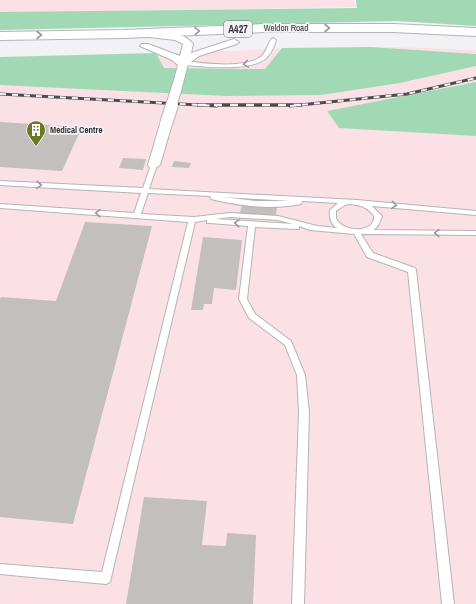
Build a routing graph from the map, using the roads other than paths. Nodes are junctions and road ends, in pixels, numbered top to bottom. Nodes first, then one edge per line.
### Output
1 (476, 32) edge
2 (123, 34) junction
3 (0, 36) edge
4 (476, 39) edge
5 (273, 40) junction
6 (234, 42) junction
7 (188, 44) junction
8 (145, 46) junction
9 (0, 49) edge
10 (182, 63) junction
11 (154, 165) joint
12 (0, 183) edge
13 (146, 190) junction
14 (357, 202) junction
15 (0, 206) edge
16 (476, 213) edge
17 (137, 216) junction
18 (192, 220) junction
19 (252, 224) junction
20 (315, 228) junction
21 (356, 232) junction
22 (476, 233) edge
23 (0, 569) edge
24 (298, 604) edge
25 (448, 604) edge

2 -> 1 highway, Weldon Road / A427
3 -> 2 highway, Weldon Road / A427
2 - 7 street
4 - 5 highway, Weldon Road / A427
5 - 6 highway, Weldon Road / A427
5 -> 10 lane
6 - 7 highway, Weldon Road / A427
6 - 10 street
7 - 8 highway, Weldon Road / A427
7 - 10 street
8 - 9 highway, Weldon Road / A427
8 - 10 street
10 - 11 street, bridge
11 - 13 lane
12 -> 13 lane
13 - 14 lane
13 - 17 lane
14 -> 16 lane
14 - 21 lane
14 - 21 lane
17 -> 15 lane
17 - 18 lane
19 -> 18 lane
18 - 20 lane
18 - 23 lane
19 - 20 lane
19 - 24 lane
20 - 21 lane
22 -> 21 lane
21 - 25 lane

